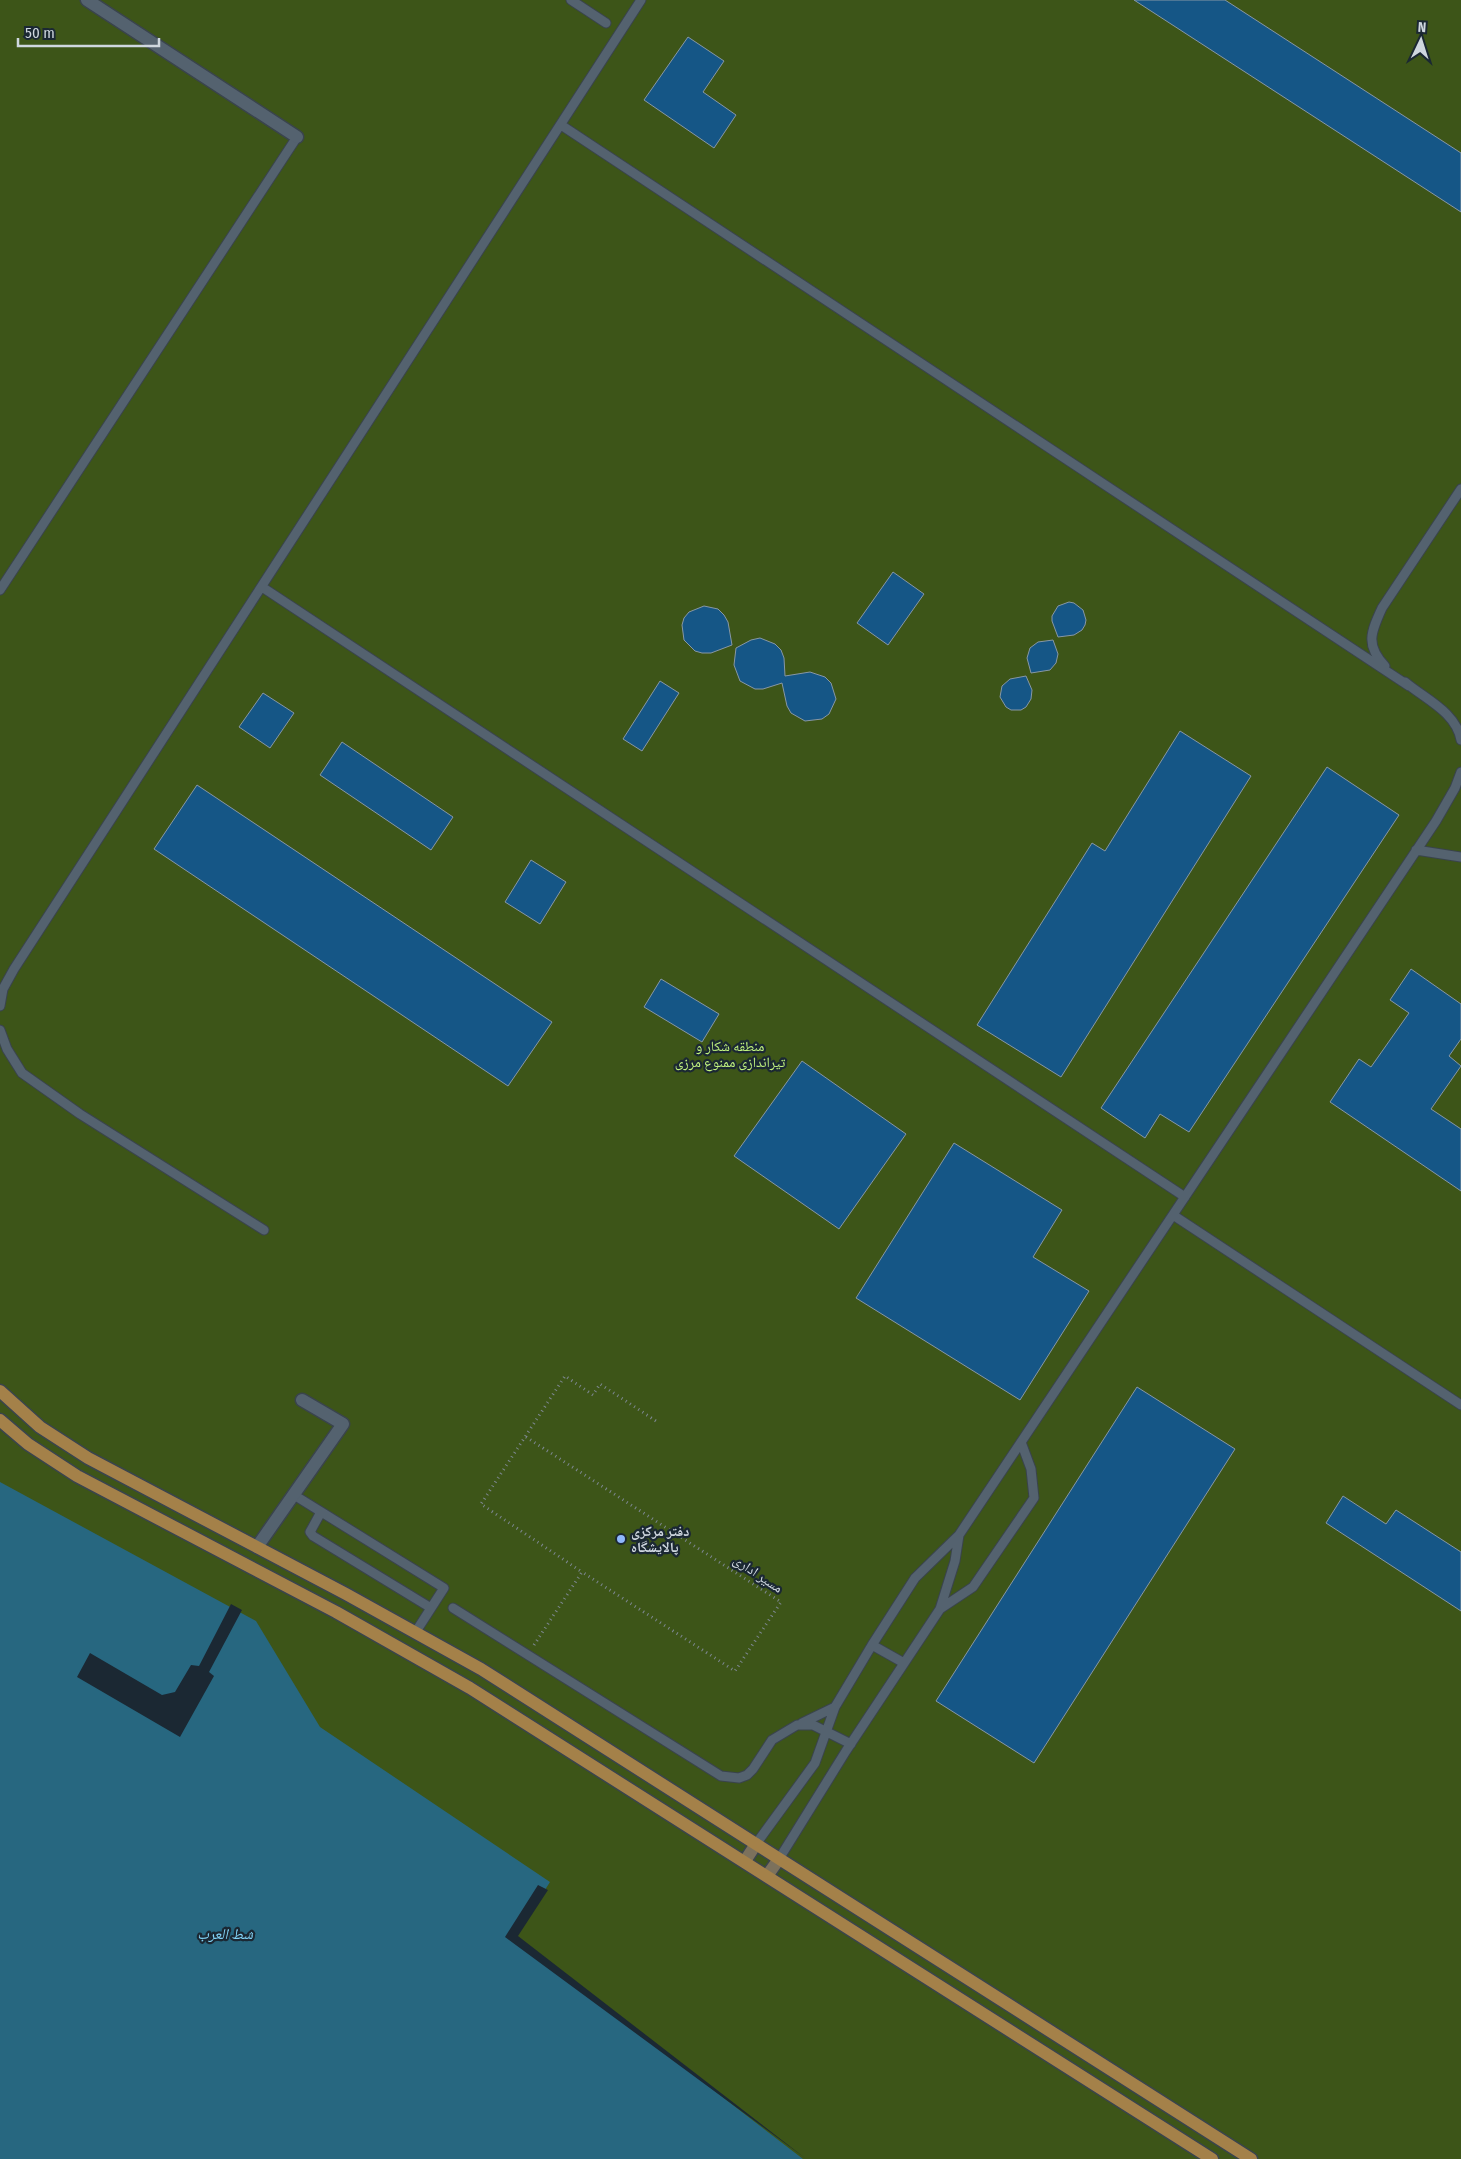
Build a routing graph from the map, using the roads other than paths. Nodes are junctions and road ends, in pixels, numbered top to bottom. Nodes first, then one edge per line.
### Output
1 (87, 0) edge
2 (571, 0) edge
3 (641, 0) edge
4 (606, 23) dead end
5 (561, 125) junction
6 (297, 138) joint
7 (1461, 489) edge
8 (262, 587) junction
9 (0, 590) edge
10 (1410, 686) junction
11 (1461, 740) edge
12 (1461, 772) edge
13 (1416, 850) junction
14 (1461, 857) edge
15 (0, 1006) edge
16 (0, 1030) edge
17 (1185, 1197) junction
18 (1173, 1215) junction
19 (264, 1230) dead end
20 (0, 1391) edge
21 (302, 1400) dead end
22 (1461, 1405) edge
23 (0, 1420) edge
24 (1022, 1442) junction
25 (294, 1495) junction
26 (322, 1512) junction
27 (959, 1535) junction
28 (258, 1547) junction
29 (431, 1608) junction
30 (453, 1608) dead end
31 (940, 1609) junction
32 (415, 1633) junction
33 (872, 1645) junction
34 (904, 1664) junction
35 (835, 1707) junction
36 (797, 1725) junction
37 (827, 1731) junction
38 (852, 1744) junction
39 (756, 1844) junction
40 (779, 1859) junction
41 (745, 1862) junction
42 (767, 1876) junction
43 (1212, 2159) edge
44 (1251, 2159) edge

1 - 6 street
2 - 4 lane
3 - 5 lane
5 - 8 lane
5 - 10 lane
6 - 9 lane
7 - 10 lane
8 - 15 lane
8 - 17 lane
10 - 11 lane
12 - 13 lane
13 - 14 lane
13 - 17 lane
16 - 19 lane
17 - 18 lane
18 - 22 lane
18 - 24 lane
20 - 28 main road
21 - 25 street
23 - 41 main road
24 - 27 lane
24 - 31 lane
25 - 26 lane
25 - 28 street
26 - 29 lane
26 - 29 lane
27 - 31 lane
27 - 33 lane
28 - 32 main road
29 - 32 lane
30 - 36 lane
31 - 34 lane
32 - 39 main road
33 - 34 lane
33 - 35 lane
34 - 38 lane
35 - 36 lane
35 - 37 lane
36 - 37 lane
37 - 38 lane
37 - 39 lane
38 - 40 lane
39 - 40 main road
39 - 41 main road
40 - 42 main road
40 - 44 main road
41 - 42 main road
42 - 43 main road

